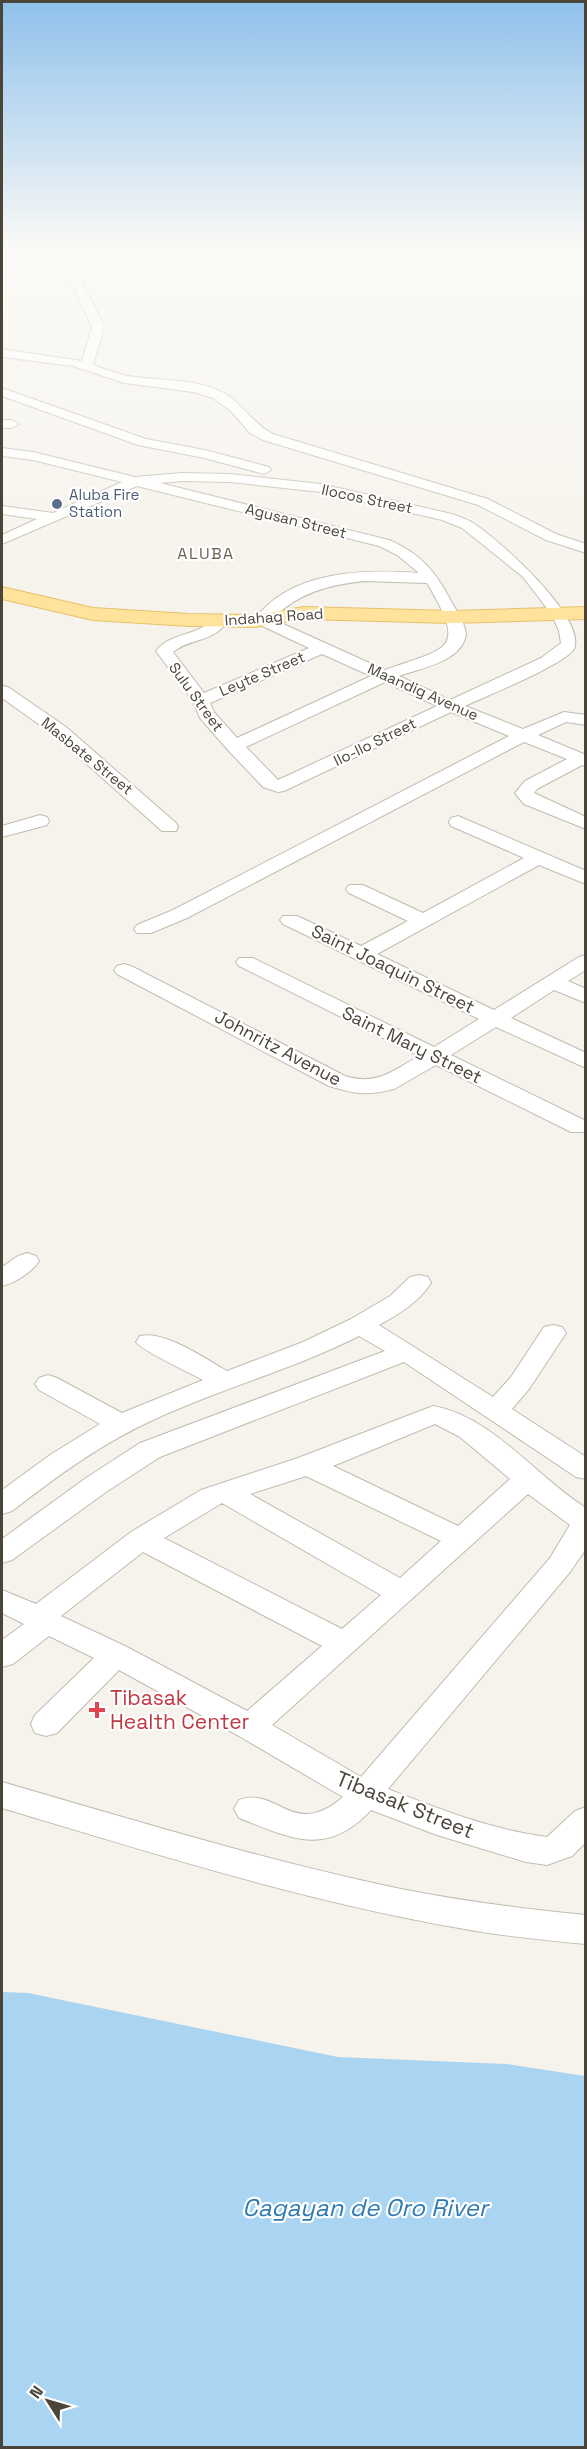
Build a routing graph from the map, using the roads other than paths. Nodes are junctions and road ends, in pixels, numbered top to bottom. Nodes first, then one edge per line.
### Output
1 (82, 364) edge
2 (87, 365) joint
3 (2, 392) edge
4 (2, 452) edge
5 (136, 481) junction
6 (321, 488) junction
7 (2, 510) edge
8 (53, 517) junction
9 (2, 540) edge
10 (585, 549) edge
11 (432, 579) junction
12 (2, 593) edge
13 (585, 613) edge
14 (559, 614) junction
15 (452, 617) junction
16 (262, 620) junction
17 (220, 621) junction
18 (324, 647) junction
19 (384, 676) junction
20 (2, 691) edge
21 (201, 701) junction
22 (450, 706) junction
23 (585, 720) edge
24 (522, 735) junction
25 (234, 746) junction
26 (583, 760) edge
27 (278, 787) joint
28 (40, 821) dead end
29 (458, 822) dead end
30 (585, 824) edge
31 (169, 827) dead end
32 (2, 832) edge
33 (539, 857) junction
34 (585, 878) edge
35 (356, 889) dead end
36 (290, 920) dead end
37 (423, 920) junction
38 (144, 929) dead end
39 (362, 954) junction
40 (585, 961) edge
41 (246, 962) dead end
42 (124, 970) dead end
43 (553, 982) junction
44 (585, 997) edge
45 (495, 1018) junction
46 (435, 1056) junction
47 (585, 1062) edge
48 (579, 1127) dead end
49 (27, 1262) dead end
50 (2, 1278) edge
51 (419, 1283) dead end
52 (360, 1325) junction
53 (552, 1333) dead end
54 (149, 1342) dead end
55 (406, 1352) junction
56 (226, 1382) junction
57 (48, 1384) dead end
58 (496, 1412) junction
59 (122, 1425) junction
60 (308, 1466) junction
61 (585, 1470) edge
62 (527, 1479) junction
63 (7, 1492) edge
64 (224, 1492) junction
65 (585, 1522) edge
66 (141, 1539) junction
67 (461, 1539) junction
68 (2, 1553) edge
69 (402, 1593) junction
70 (2, 1601) edge
71 (43, 1620) junction
72 (345, 1644) junction
73 (116, 1655) junction
74 (2, 1656) edge
75 (46, 1724) dead end
76 (250, 1727) junction
77 (366, 1794) junction
78 (2, 1795) edge
79 (250, 1809) dead end
80 (585, 1820) edge
81 (585, 1930) edge

1 - 2 street
2 - 10 street
3 - 6 street
4 - 5 street, Agusan Street
5 - 6 street, Ilocos Street
5 - 8 street
5 - 11 street, Agusan Street
6 - 14 street, Ilocos Street
7 - 8 street
8 - 9 street
11 - 15 street, Agusan Street
11 - 16 street
12 - 17 main road, Indahag Road
13 - 14 main road, Indahag Road
14 - 15 main road, Indahag Road
14 - 22 street, Ilo-Ilo Street
15 - 16 main road, Indahag Road
15 - 19 street, Agusan Street
16 - 17 main road, Indahag Road
16 - 18 street, Maandig Avenue
17 - 21 street, Sulu Street
18 - 19 street, Maandig Avenue
18 - 21 street, Leyte Street
19 - 22 street, Maandig Avenue
19 - 25 street
20 - 31 street, Masbate Street
21 - 25 street, Sulu Street
22 - 24 street, Maandig Avenue
22 - 27 street, Ilo-Ilo Street
23 - 24 street
24 - 26 street, Maandig Avenue
24 - 38 street
25 - 27 street, Sulu Street
26 - 30 street
28 - 32 street
29 - 33 street
33 - 34 street
33 - 37 street
35 - 37 street
36 - 39 street, Saint Joaquin Street
37 - 39 street
39 - 45 street, Saint Joaquin Street
40 - 43 street, Johnritz Avenue
41 - 46 street, Saint Mary Street
42 - 46 street, Johnritz Avenue
43 - 44 street
43 - 45 street, Johnritz Avenue
45 - 46 street, Johnritz Avenue
45 - 47 street, Saint Joaquin Street
46 - 48 street, Saint Mary Street
49 - 50 street
51 - 52 street
52 - 55 street
52 - 56 street
53 - 58 street
54 - 56 street
55 - 58 street
55 - 68 street
56 - 59 street
57 - 59 street
58 - 61 street
59 - 63 street
60 - 62 street
60 - 64 street
60 - 67 street
62 - 65 street
62 - 67 street
64 - 66 street
64 - 69 street
65 - 77 street
66 - 71 street
66 - 72 street
67 - 69 street
69 - 72 street
70 - 71 street, Tibasak Street
71 - 73 street, Tibasak Street
71 - 74 street
72 - 76 street
73 - 75 street
73 - 76 street, Tibasak Street
76 - 77 street, Tibasak Street
77 - 79 street
77 - 80 street, Tibasak Street
78 - 81 street

